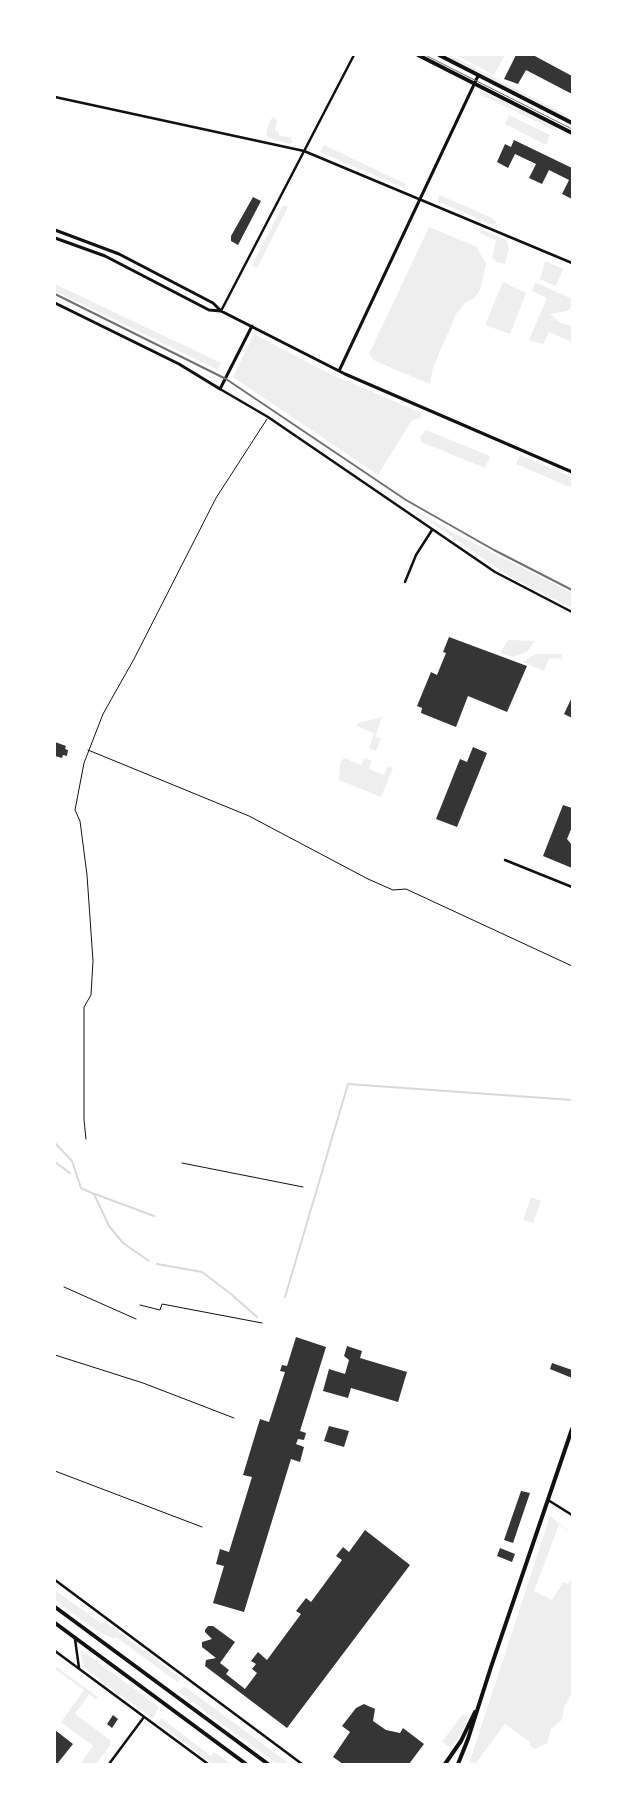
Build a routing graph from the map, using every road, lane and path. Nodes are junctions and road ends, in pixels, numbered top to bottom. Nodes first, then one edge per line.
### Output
1 (354, 55) edge
2 (418, 55) edge
3 (439, 55) edge
4 (478, 76) junction
5 (475, 84) junction
6 (55, 97) edge
7 (572, 123) edge
8 (572, 133) edge
9 (304, 150) junction
10 (420, 199) junction
11 (55, 230) edge
12 (55, 238) edge
13 (572, 263) edge
14 (55, 303) edge
15 (221, 311) junction
16 (252, 326) junction
17 (339, 371) junction
18 (220, 389) junction
19 (268, 417) junction
20 (572, 472) edge
21 (432, 530) junction
22 (405, 582) dead end
23 (572, 612) edge
24 (87, 749) junction
25 (505, 860) dead end
26 (572, 887) edge
27 (572, 966) edge
28 (86, 1139) dead end
29 (182, 1163) dead end
30 (302, 1187) dead end
31 (64, 1287) dead end
32 (140, 1305) dead end
33 (136, 1319) dead end
34 (262, 1322) dead end
35 (55, 1355) edge
36 (234, 1418) dead end
37 (572, 1430) edge
38 (55, 1471) edge
39 (548, 1500) junction
40 (572, 1515) edge
41 (202, 1527) dead end
42 (55, 1580) edge
43 (55, 1607) edge
44 (55, 1623) edge
45 (75, 1637) junction
46 (55, 1651) edge
47 (79, 1668) junction
48 (477, 1709) junction
49 (144, 1717) junction
50 (240, 1762) edge
51 (109, 1764) edge
52 (208, 1764) edge
53 (246, 1764) edge
54 (268, 1764) edge
55 (302, 1764) edge
56 (445, 1764) edge
57 (458, 1764) edge

1 - 9 street
2 - 5 main road
3 - 4 main road
4 - 5 street
4 - 7 main road
5 - 8 main road
5 - 10 street
6 - 9 street
9 - 10 street
9 - 15 street
10 - 13 street
10 - 17 street
11 - 15 street
12 - 15 street
14 - 18 street
15 - 16 street
16 - 17 street
16 - 18 street
17 - 20 street
18 - 19 street
19 - 21 street
19 - 24 lane
21 - 22 street
21 - 23 street
24 - 27 lane
24 - 28 lane
25 - 26 street
29 - 30 path
31 - 33 path
32 - 34 path
35 - 36 path
37 - 39 main road
38 - 41 path
39 - 40 street
39 - 48 main road
42 - 55 street
43 - 54 main road
44 - 45 main road
45 - 47 street
45 - 50 main road
46 - 47 street
47 - 49 street
48 - 56 main road
48 - 57 main road
49 - 51 street
49 - 52 street
50 - 53 main road

